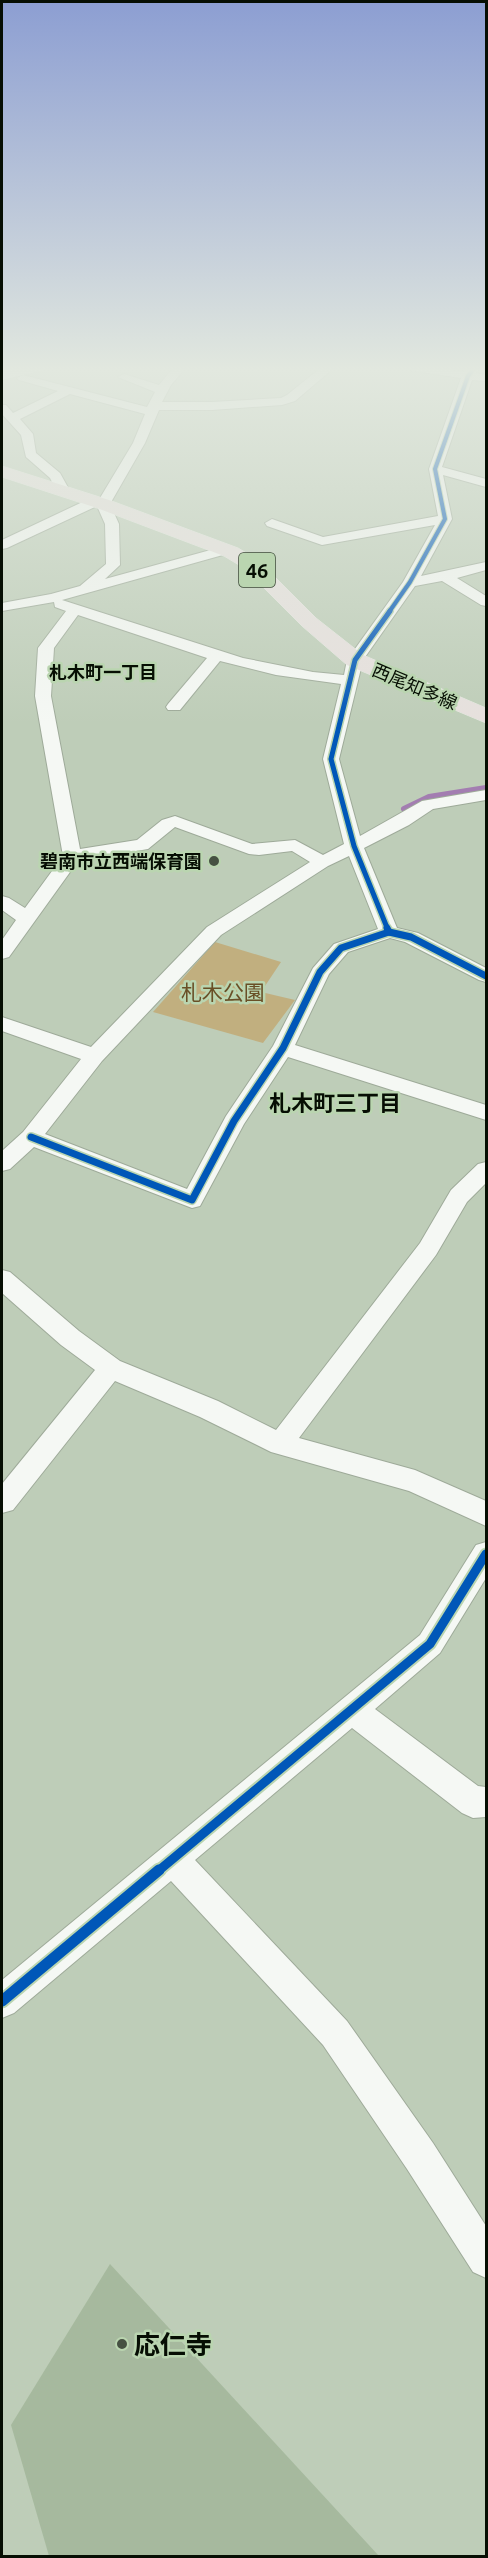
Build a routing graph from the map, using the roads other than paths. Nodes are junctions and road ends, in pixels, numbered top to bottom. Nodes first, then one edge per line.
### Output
1 (46, 485) edge
2 (60, 485) edge
3 (110, 485) edge
4 (438, 485) edge
5 (63, 491) junction
6 (99, 502) junction
7 (445, 519) junction
8 (272, 523) dead end
9 (5, 541) edge
10 (225, 550) junction
11 (486, 566) edge
12 (444, 576) junction
13 (410, 582) junction
14 (85, 589) junction
15 (43, 599) junction
16 (486, 602) edge
17 (2, 607) edge
18 (75, 609) junction
19 (216, 656) junction
20 (355, 660) junction
21 (351, 680) junction
22 (174, 707) dead end
23 (486, 716) edge
24 (486, 795) edge
25 (354, 846) junction
26 (72, 856) junction
27 (322, 862) junction
28 (2, 902) edge
29 (28, 919) junction
30 (389, 932) junction
31 (2, 953) edge
32 (486, 976) edge
33 (2, 1024) edge
34 (283, 1048) junction
35 (95, 1056) junction
36 (486, 1113) edge
37 (31, 1137) junction
38 (2, 1163) edge
39 (486, 1170) edge
40 (2, 1279) edge
41 (111, 1368) junction
42 (280, 1444) junction
43 (2, 1501) edge
44 (486, 1514) edge
45 (486, 1554) edge
46 (354, 1710) junction
47 (486, 1802) edge
48 (172, 1859) junction
49 (2, 2001) edge
50 (486, 2259) edge

1 - 5 main road, 西尾知多線 / 46
2 - 5 street
3 - 6 street
4 - 7 street
5 - 6 main road, 西尾知多線 / 46
6 - 9 street
6 - 10 main road, 西尾知多線 / 46
6 - 14 street
7 - 8 street
7 - 13 street
10 - 14 street
10 - 20 main road, 西尾知多線 / 46
11 - 12 street
12 - 13 street
12 - 16 street
13 - 20 street
14 - 15 street
15 - 17 street
15 - 18 street
18 - 19 street
18 - 26 street
19 - 21 street
19 - 22 street
20 - 21 street
20 - 23 main road, 西尾知多線 / 46
21 - 25 street
24 - 25 street
25 - 27 street
25 - 30 street
26 - 27 street
26 - 29 street
27 - 35 street
28 - 29 street
29 - 31 street
30 - 32 street
30 - 34 street
33 - 35 street
34 - 36 street
34 - 37 street
35 - 37 street
37 - 38 street
39 - 42 street
40 - 41 street
41 - 42 street
41 - 43 street
42 - 44 street
45 - 46 street
46 - 47 street
46 - 48 street
48 - 49 street
48 - 50 street

